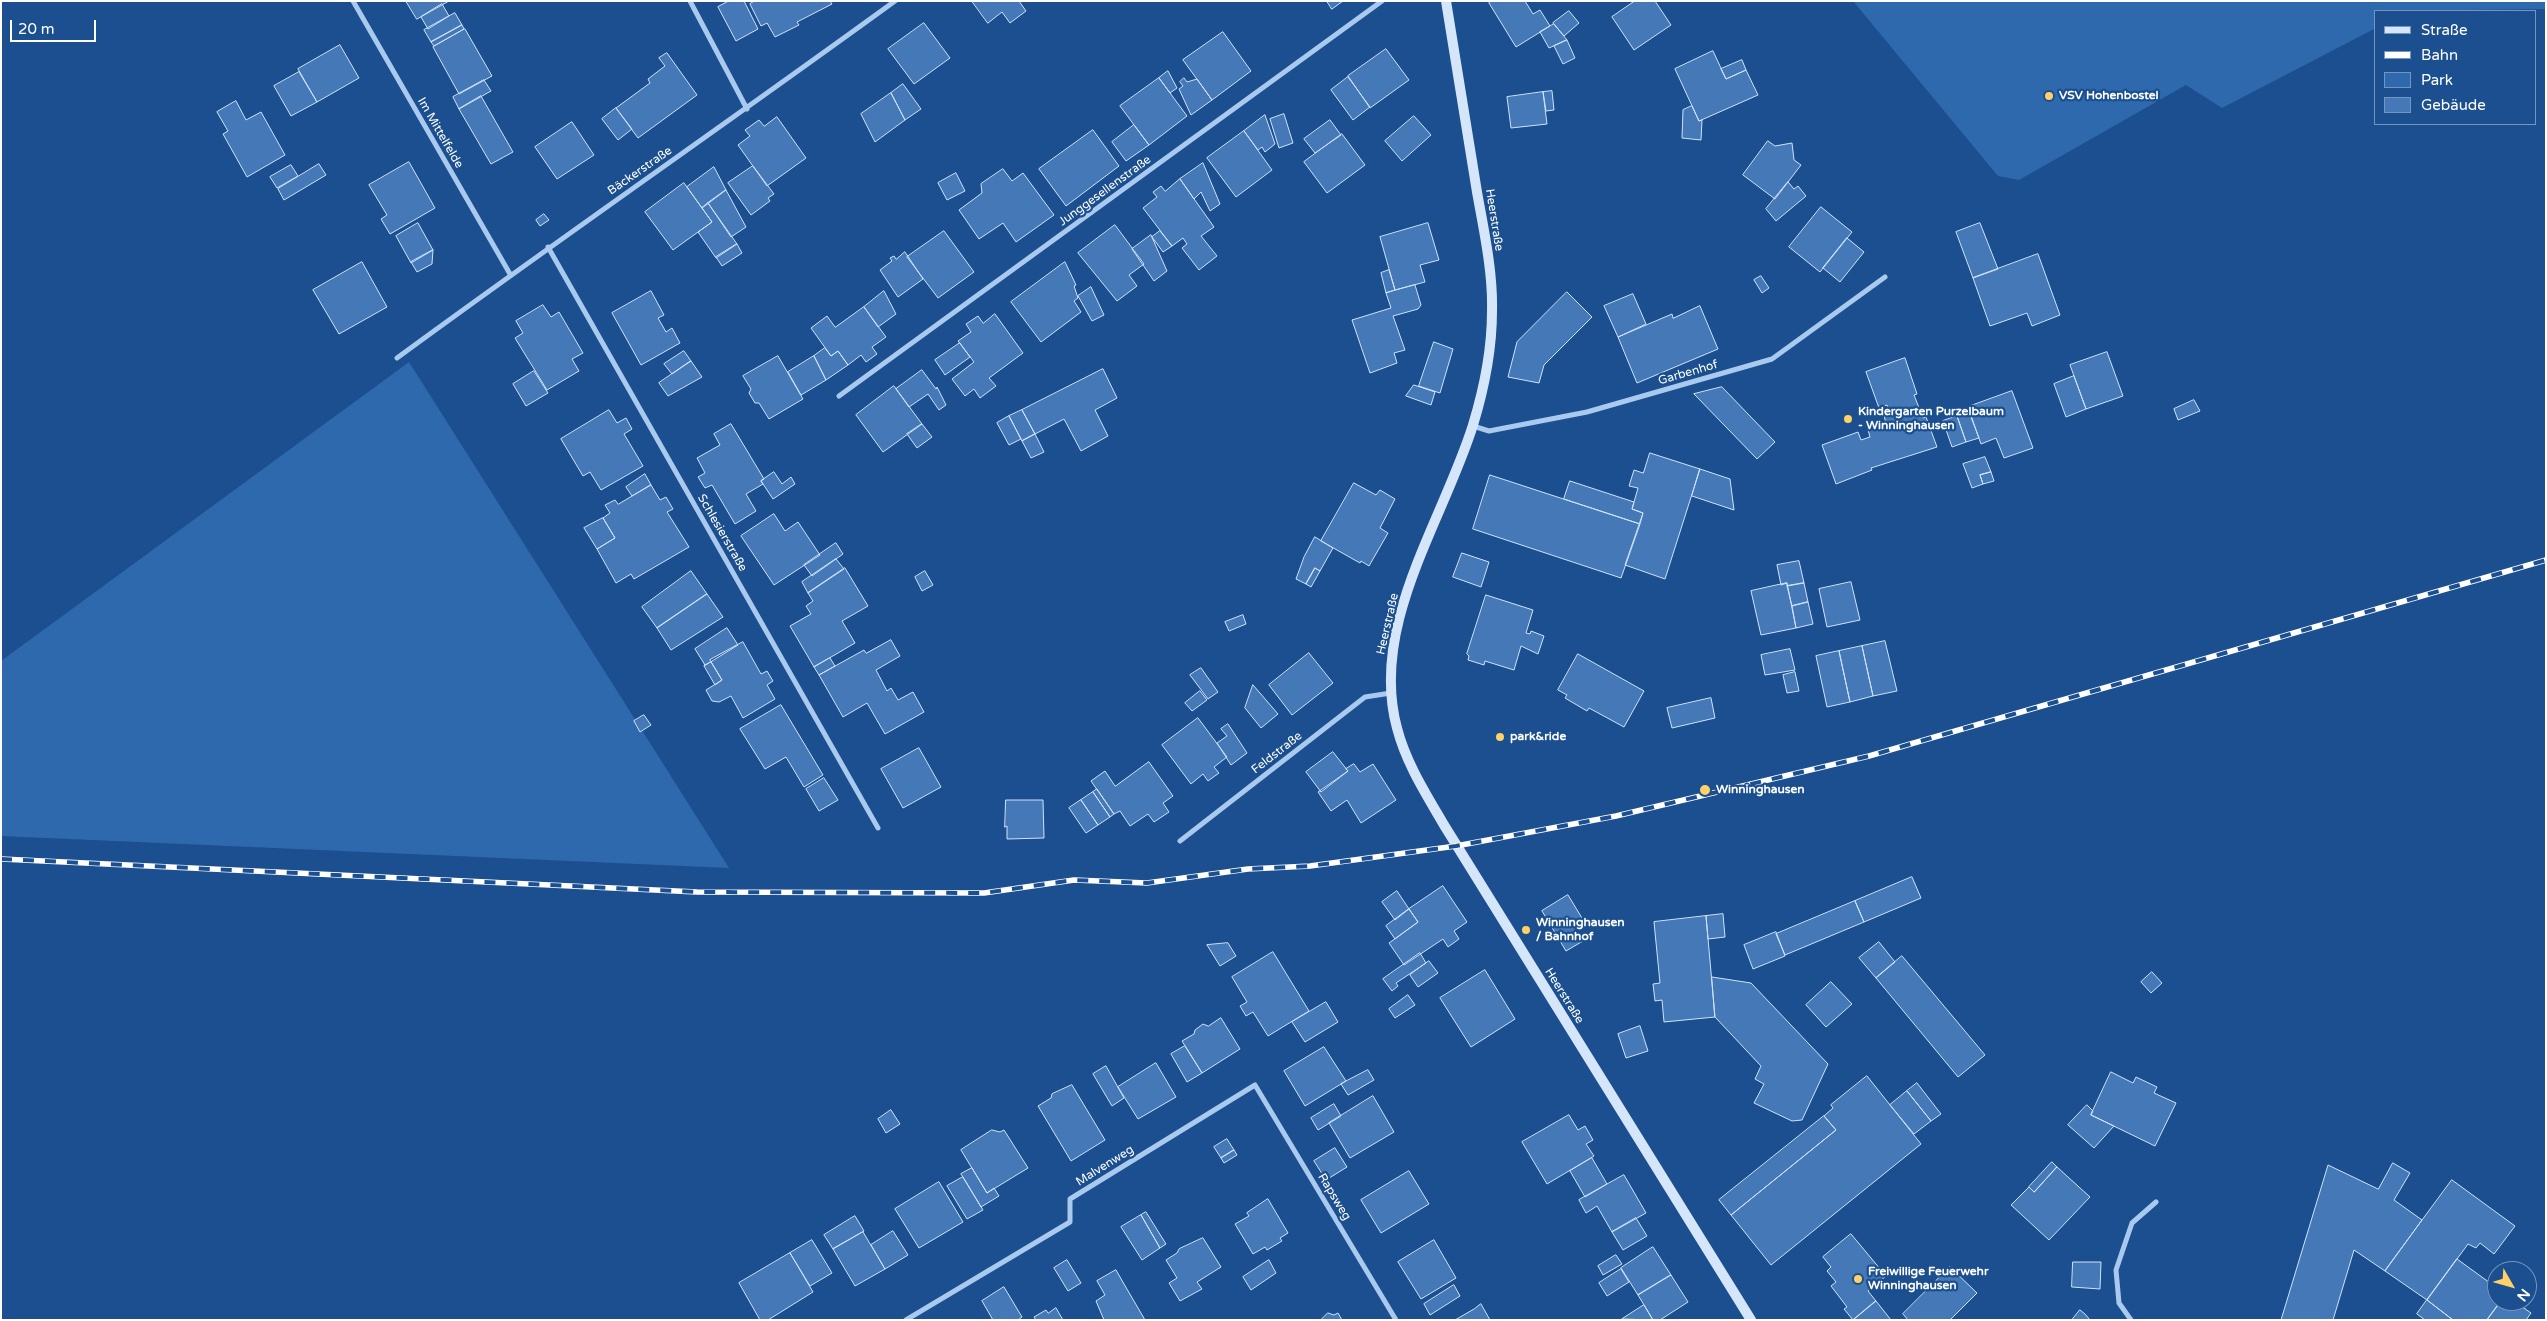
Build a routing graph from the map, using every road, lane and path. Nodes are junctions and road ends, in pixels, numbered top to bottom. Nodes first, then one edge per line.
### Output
1 (353, 1) edge
2 (690, 1) edge
3 (895, 1) edge
4 (1382, 1) edge
5 (1446, 1) edge
6 (747, 108) junction
7 (548, 247) junction
8 (510, 274) junction
9 (1885, 277) dead end
10 (397, 358) dead end
11 (839, 396) dead end
12 (1473, 426) junction
13 (1391, 693) junction
14 (878, 828) dead end
15 (1180, 840) dead end
16 (1255, 1085) joint
17 (2156, 1202) dead end
18 (906, 1320) edge
19 (1396, 1320) edge
20 (1751, 1320) edge
21 (2131, 1320) edge

1 - 8 street, Im Mittelfelde
2 - 6 street
3 - 6 street, Bäckerstraße
4 - 11 street, Junggesellenstraße
5 - 12 street, Heerstraße
6 - 7 street, Bäckerstraße
7 - 8 street, Bäckerstraße
7 - 14 street, Schlesierstraße
8 - 10 street, Bäckerstraße
9 - 12 street, Garbenhof
12 - 13 street, Heerstraße
13 - 15 street, Feldstraße
13 - 20 street, Heerstraße
16 - 18 street, Malvenweg
16 - 19 street, Rapsweg
17 - 21 street

